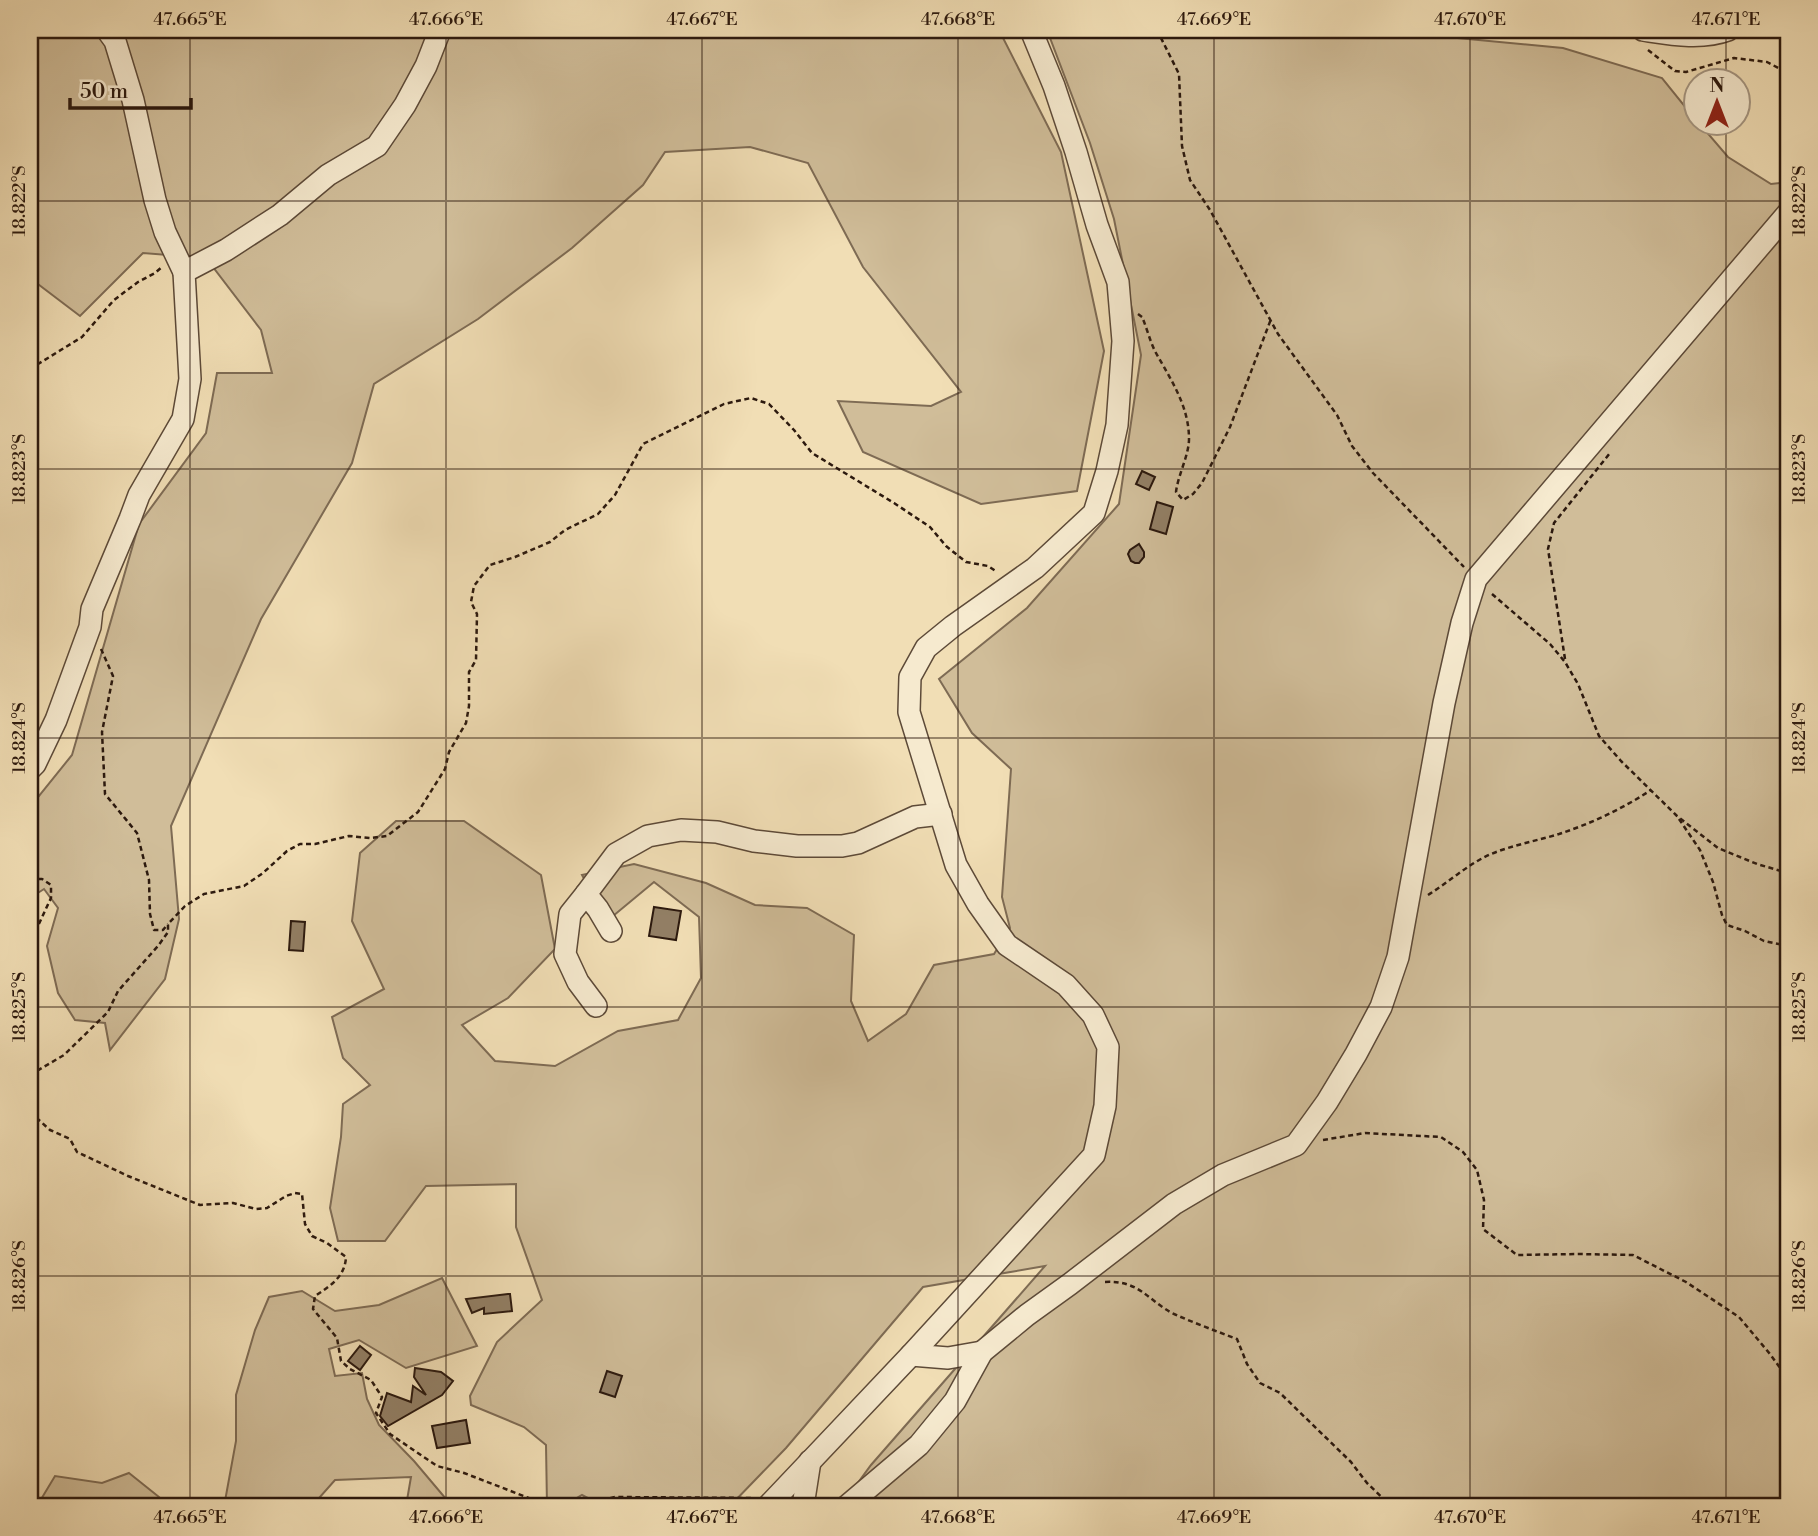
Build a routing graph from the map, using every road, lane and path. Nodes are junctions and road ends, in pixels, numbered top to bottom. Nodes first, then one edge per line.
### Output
1 (107, 30) edge
2 (440, 30) edge
3 (1031, 30) edge
4 (1157, 30) edge
5 (1728, 30) edge
6 (1645, 39) edge
7 (1788, 73) edge
8 (1788, 213) edge
9 (181, 264) junction
10 (1119, 301) junction
11 (1271, 319) junction
12 (30, 369) edge
13 (1615, 447) dead end
14 (1476, 579) junction
15 (1012, 584) junction
16 (90, 627) junction
17 (1565, 662) junction
18 (30, 769) edge
19 (1651, 790) junction
20 (941, 814) junction
21 (1678, 817) junction
22 (1788, 873) edge
23 (30, 879) edge
24 (586, 894) junction
25 (1408, 902) junction
26 (169, 924) junction
27 (611, 931) dead end
28 (30, 943) edge
29 (1788, 946) edge
30 (596, 1006) dead end
31 (30, 1075) edge
32 (30, 1112) edge
33 (1296, 1145) junction
34 (1105, 1282) dead end
35 (982, 1352) junction
36 (911, 1355) junction
37 (1788, 1379) edge
38 (810, 1461) junction
39 (770, 1505) edge
40 (803, 1506) edge
41 (848, 1506) edge
42 (1391, 1506) edge

1 - 9 street
2 - 9 street
3 - 10 street
4 - 11 path
5 - 6 street
6 - 7 path
8 - 14 street
9 - 12 path
9 - 16 street
10 - 11 path
10 - 15 street
11 - 14 path
13 - 17 path
14 - 17 path
14 - 25 street
15 - 20 street
15 - 26 path
16 - 18 street
16 - 26 path
17 - 19 path
19 - 21 path
19 - 25 path
20 - 24 street
20 - 36 street
21 - 22 path
21 - 29 path
23 - 28 path
24 - 27 street
24 - 30 street
25 - 33 street
26 - 31 path
32 - 39 path
33 - 35 street
33 - 37 path
34 - 42 path
35 - 36 street
35 - 41 street
36 - 38 street
38 - 39 street
38 - 40 street

